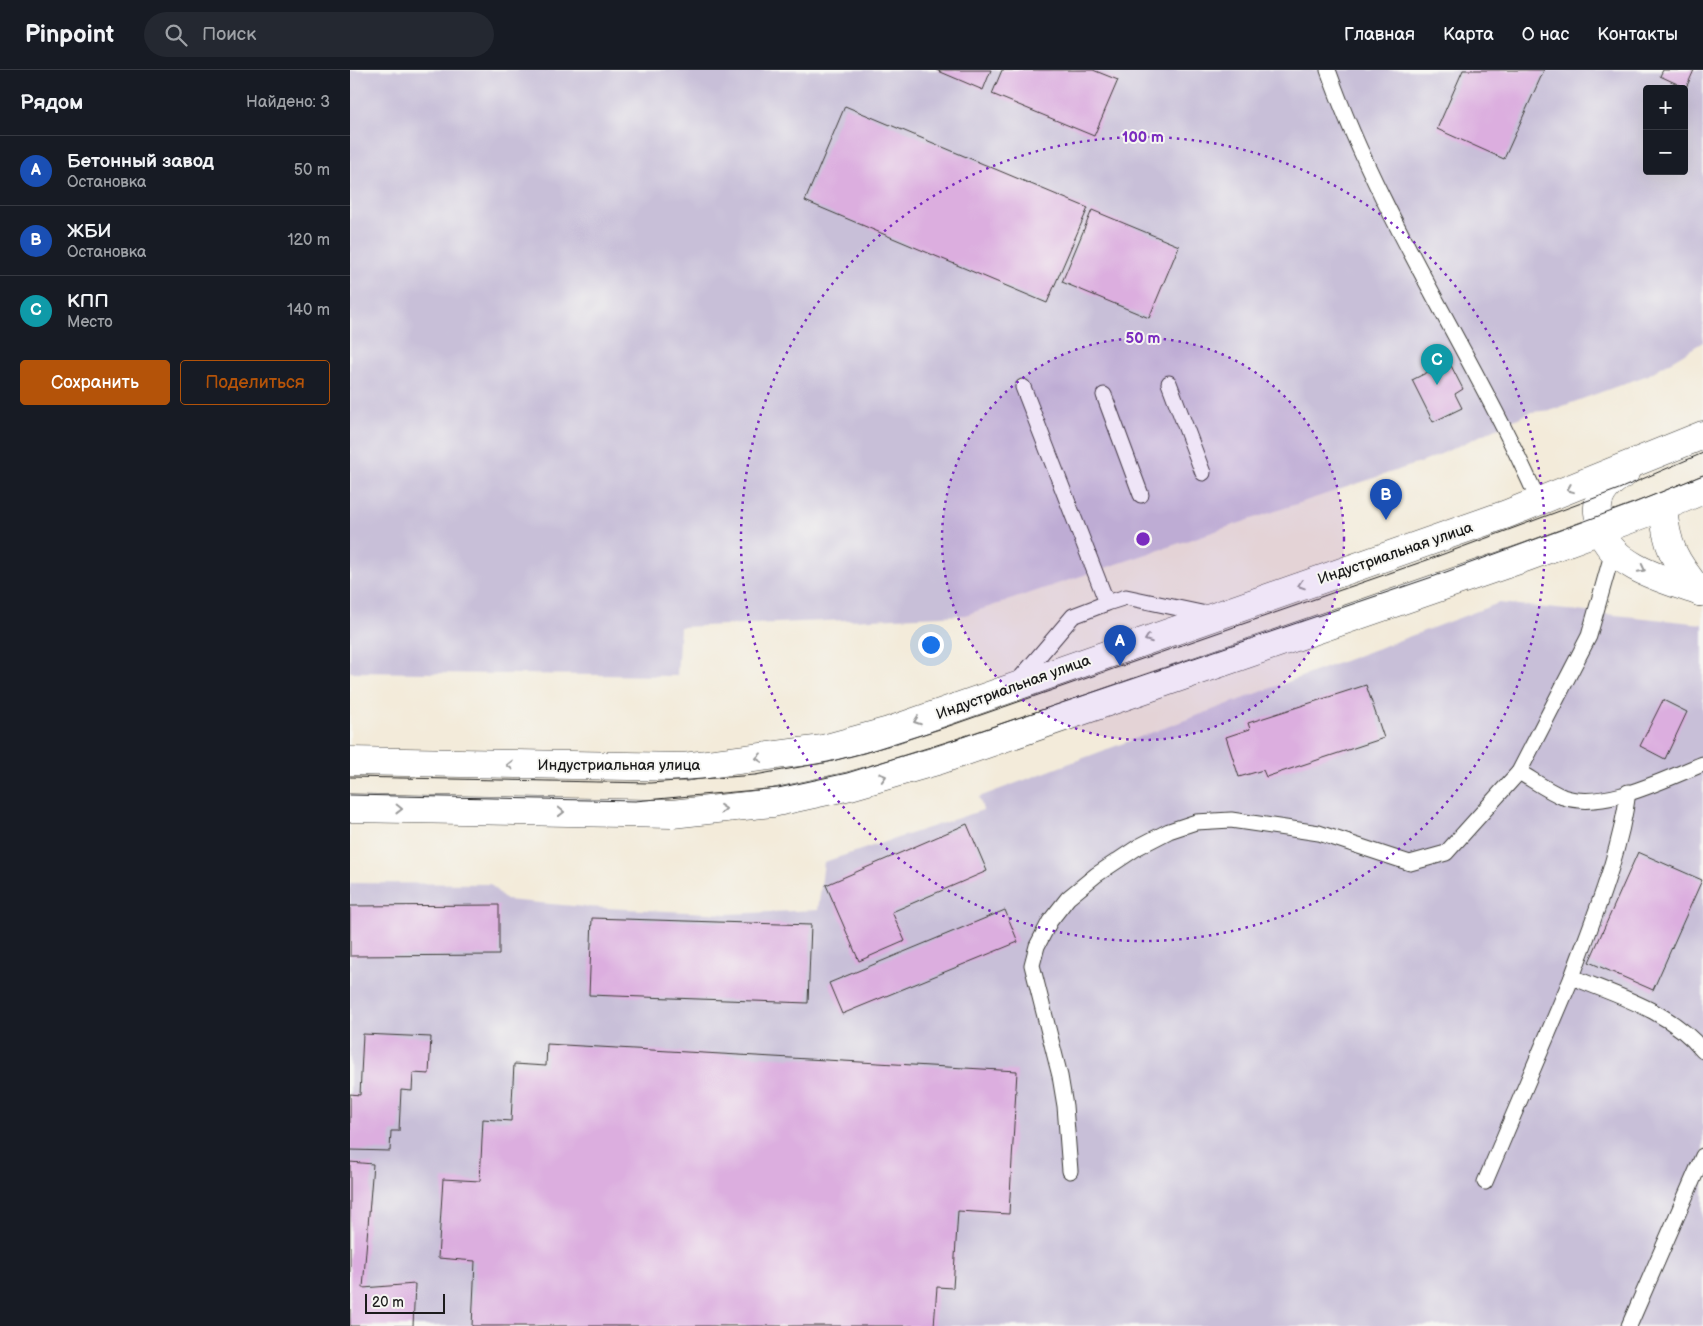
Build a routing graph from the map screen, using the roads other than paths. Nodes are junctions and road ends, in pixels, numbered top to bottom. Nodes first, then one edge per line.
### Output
1 (1328, 70) edge
2 (1169, 382) dead end
3 (1023, 387) dead end
4 (1104, 395) dead end
5 (1703, 435) edge
6 (1664, 452) junction
7 (1202, 473) dead end
8 (1703, 490) edge
9 (1141, 495) dead end
10 (1539, 502) junction
11 (1664, 507) junction
12 (1607, 540) junction
13 (1107, 603) junction
14 (1215, 615) junction
15 (1012, 687) junction
16 (350, 761) edge
17 (1703, 764) edge
18 (1519, 772) junction
19 (1628, 792) junction
20 (350, 808) edge
21 (1572, 977) junction
22 (1703, 1051) edge
23 (1703, 1156) edge
24 (1070, 1171) dead end
25 (1485, 1182) dead end
26 (1629, 1326) edge

1 - 10 lane
2 - 7 lane
3 - 13 lane
4 - 9 lane
5 - 6 main road, Индустриальная улица
6 -> 10 main road, Индустриальная улица
6 - 12 main road
8 - 11 main road
10 -> 14 main road, Индустриальная улица
11 - 12 main road
12 -> 11 main road
12 - 18 lane
20 -> 12 main road
13 - 14 lane
13 - 15 lane
14 -> 15 main road, Индустриальная улица
15 -> 16 main road, Индустриальная улица
17 - 19 lane
18 - 19 lane
18 - 24 lane
19 - 21 lane
21 - 22 lane
21 - 25 lane
23 - 26 lane

